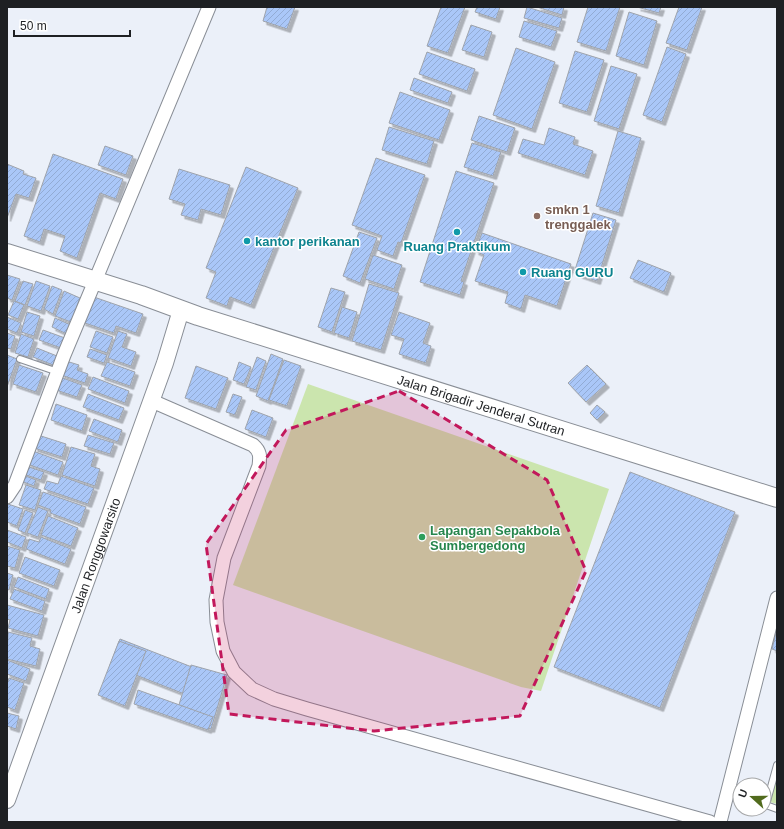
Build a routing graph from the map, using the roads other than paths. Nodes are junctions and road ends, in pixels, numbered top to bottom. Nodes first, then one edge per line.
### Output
1 (209, 7) edge
2 (7, 253) edge
3 (95, 280) junction
4 (188, 312) junction
5 (20, 359) dead end
6 (58, 372) junction
7 (152, 401) junction
8 (7, 497) edge
9 (777, 498) edge
10 (777, 598) edge
11 (777, 765) edge
12 (7, 800) edge
13 (777, 808) edge
14 (710, 822) edge
15 (720, 822) edge

1 - 3 street
2 - 3 main road, Jalan Brigadir Jenderal Sutran
3 - 4 main road, Jalan Brigadir Jenderal Sutran
3 - 6 street
4 - 7 street, Jalan Ronggowarsito
4 - 9 main road, Jalan Brigadir Jenderal Sutran
5 - 6 lane
6 - 8 street
7 - 12 street, Jalan Ronggowarsito
7 - 14 street
10 - 15 street
11 - 13 lane

